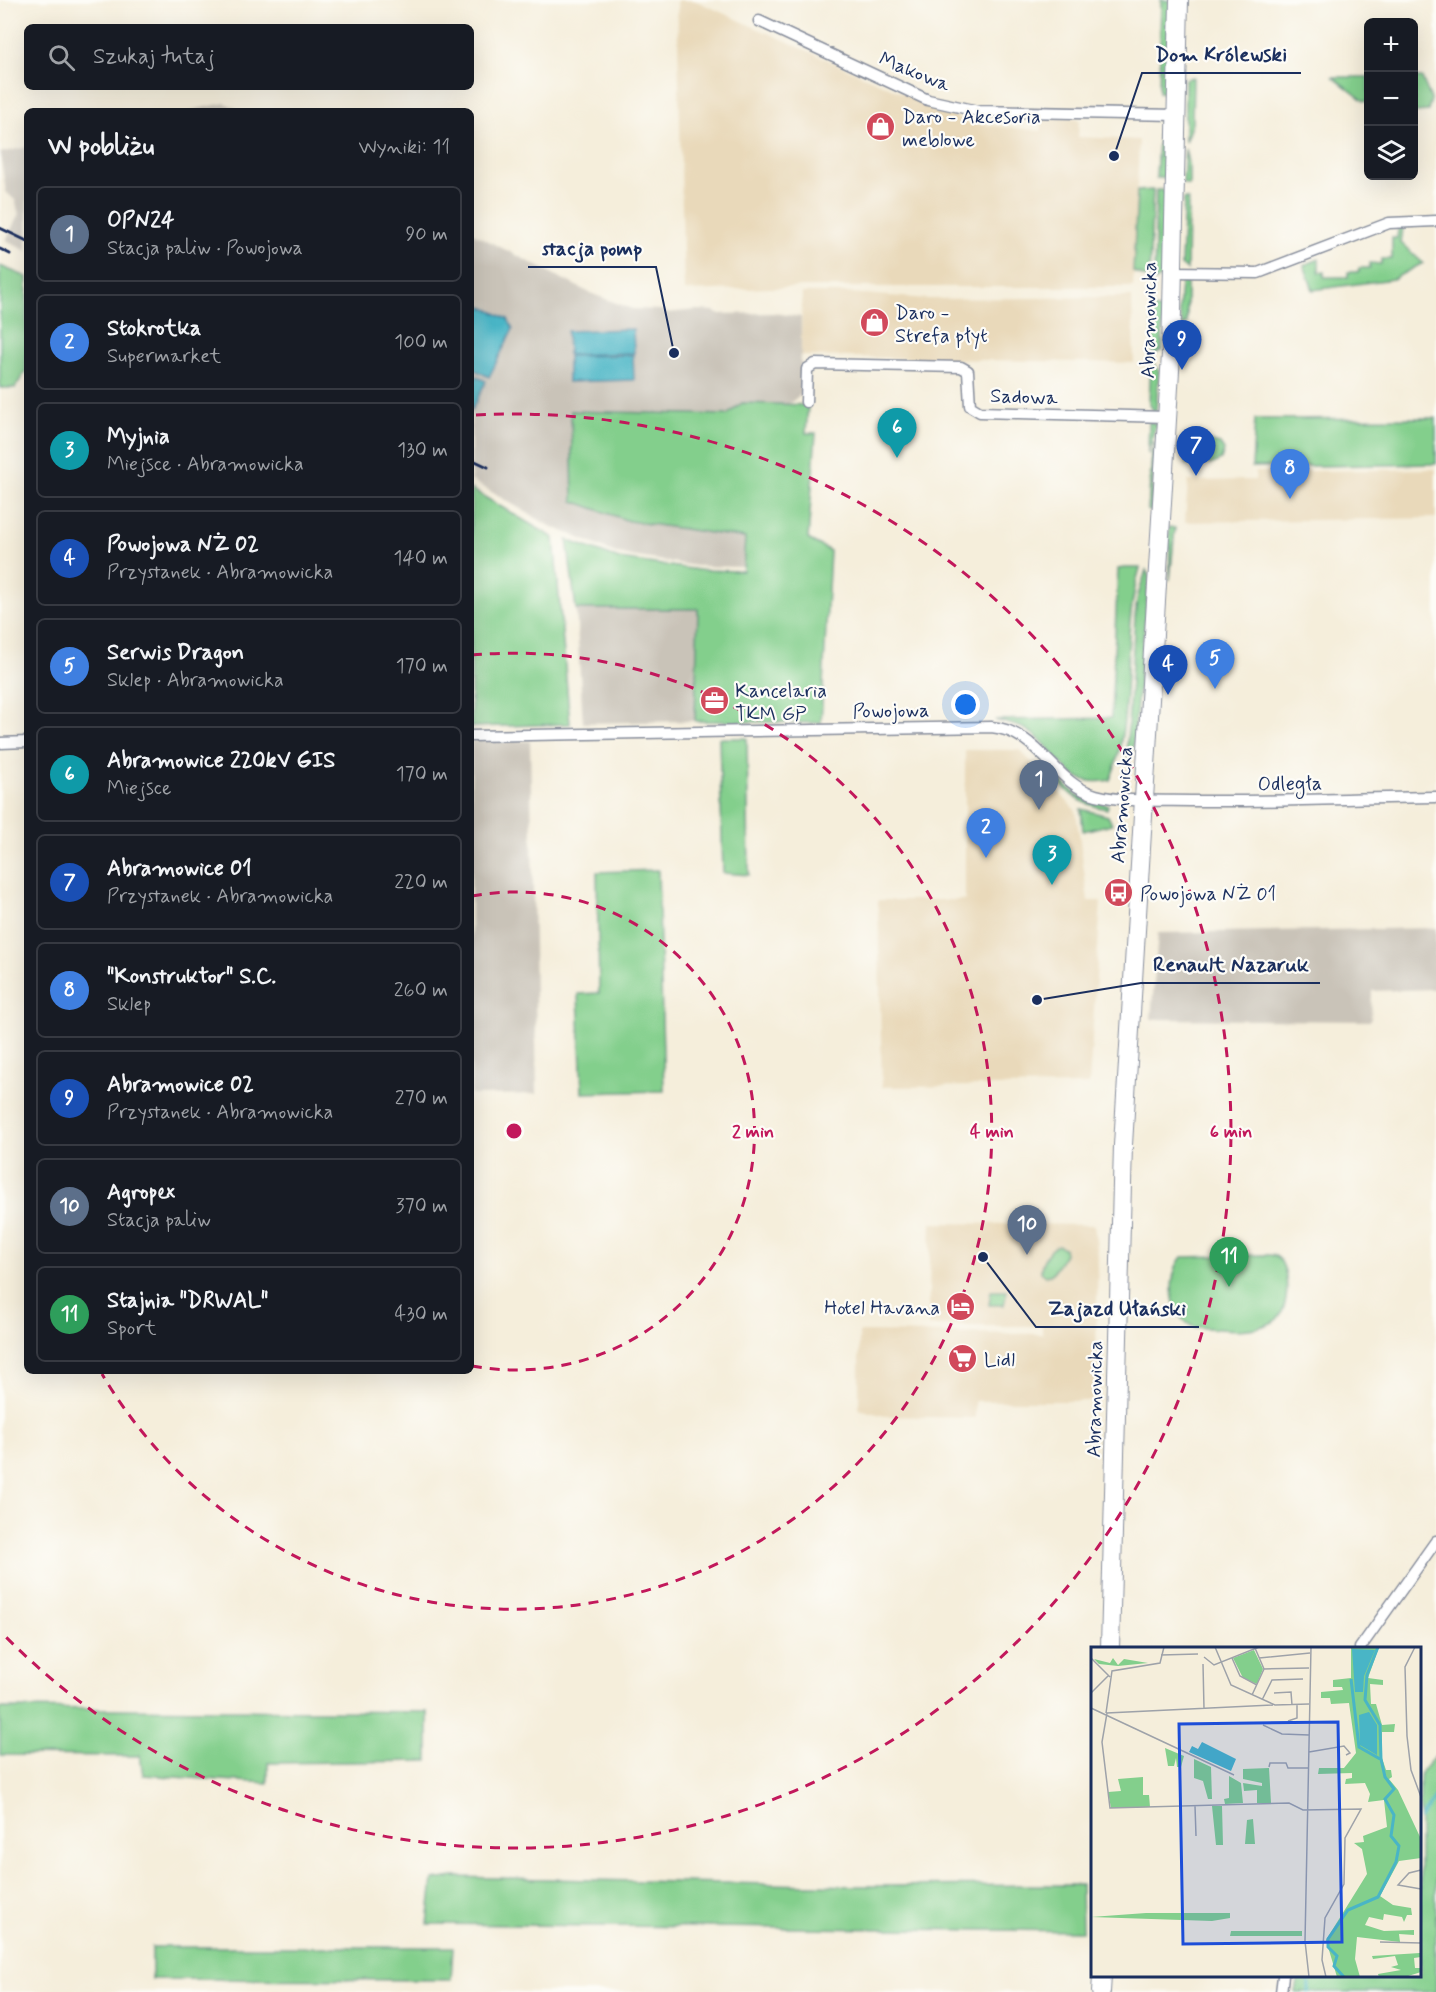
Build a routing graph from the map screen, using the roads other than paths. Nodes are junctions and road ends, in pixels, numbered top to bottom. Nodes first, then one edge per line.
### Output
1 (1179, 0) edge
2 (759, 21) dead end
3 (1176, 115) junction
4 (1436, 221) edge
5 (1172, 272) junction
6 (806, 402) dead end
7 (1167, 417) junction
8 (474, 736) edge
9 (24, 742) edge
10 (0, 743) edge
11 (1436, 797) edge
12 (1144, 800) junction
13 (1436, 1541) edge
14 (1110, 1647) edge
15 (1361, 1647) edge
16 (1102, 1977) edge
17 (1283, 1977) edge
18 (1101, 1992) edge
19 (1281, 1992) edge

1 - 3 main road, Abramowicka
2 - 3 street, Makowa
3 - 5 main road, Abramowicka
4 - 5 street
5 - 7 main road, Abramowicka
6 - 7 street, Sadowa
7 - 12 main road, Abramowicka
8 - 12 street, Powojowa
9 - 10 street
11 - 12 street, Odległa
12 - 14 main road, Abramowicka
13 - 15 street
16 - 18 main road
17 - 19 street

